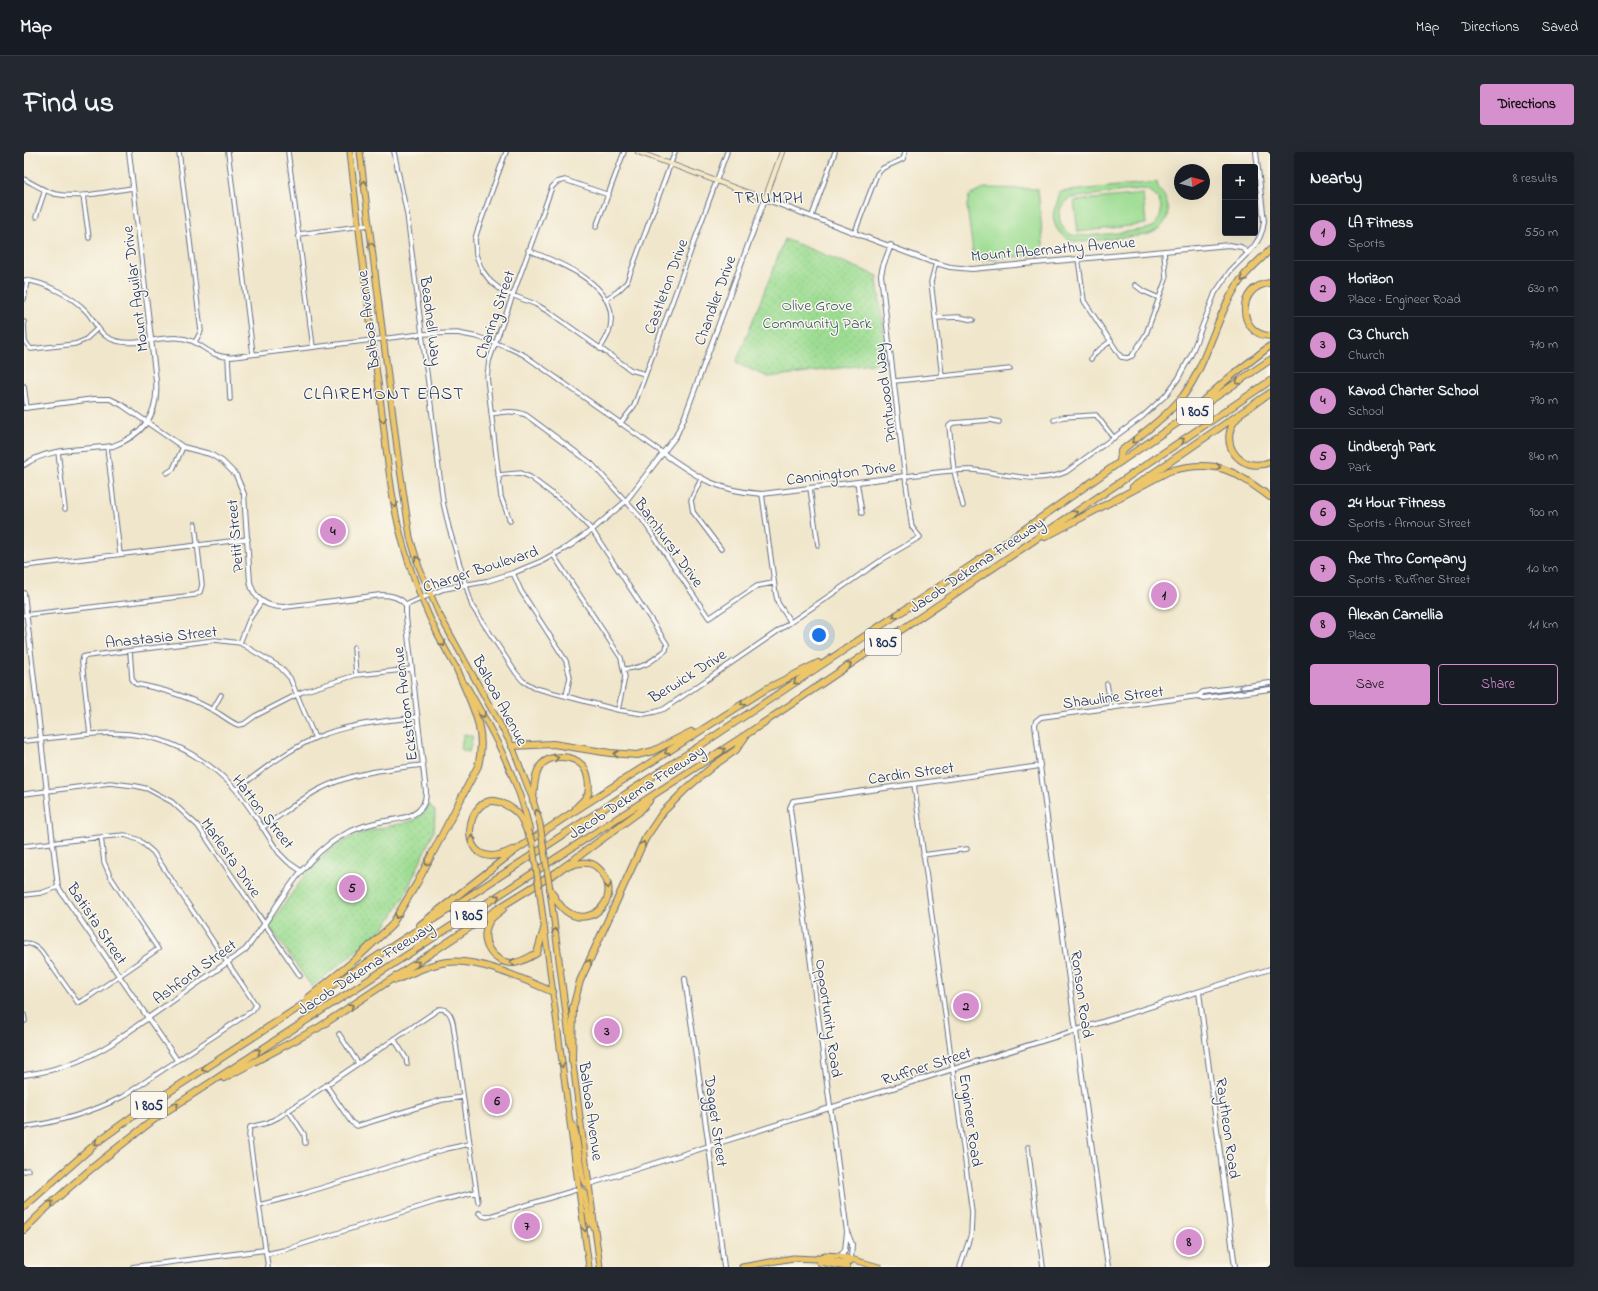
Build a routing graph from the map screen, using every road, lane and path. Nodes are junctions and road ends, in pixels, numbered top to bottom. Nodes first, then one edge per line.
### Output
1 (129, 152) edge
2 (179, 152) edge
3 (228, 152) edge
4 (288, 152) edge
5 (350, 152) edge
6 (360, 152) edge
7 (394, 152) edge
8 (506, 152) edge
9 (624, 152) edge
10 (638, 152) edge
11 (675, 152) edge
12 (727, 152) edge
13 (782, 152) edge
14 (835, 152) edge
15 (905, 152) edge
16 (1256, 152) edge
17 (671, 164) junction
18 (24, 179) edge
19 (716, 181) junction
20 (133, 188) junction
21 (45, 190) junction
22 (83, 195) junction
23 (609, 195) junction
24 (764, 199) junction
25 (812, 216) junction
26 (36, 217) dead end
27 (369, 225) junction
28 (358, 226) junction
29 (596, 227) dead end
30 (855, 232) junction
31 (299, 234) junction
32 (89, 238) dead end
33 (891, 245) junction
34 (528, 250) junction
35 (1270, 250) edge
36 (1164, 251) junction
37 (1248, 253) junction
38 (1078, 258) junction
39 (936, 263) junction
40 (26, 280) edge
41 (1270, 283) edge
42 (1135, 285) dead end
43 (512, 295) junction
44 (1159, 298) junction
45 (24, 299) edge
46 (606, 299) junction
47 (935, 318) junction
48 (973, 320) dead end
49 (24, 322) edge
50 (98, 328) junction
51 (422, 334) junction
52 (1270, 336) edge
53 (382, 339) junction
54 (152, 340) junction
55 (372, 340) junction
56 (1111, 341) junction
57 (195, 342) junction
58 (496, 342) junction
59 (1270, 346) edge
60 (313, 347) junction
61 (600, 349) junction
62 (253, 354) junction
63 (228, 357) junction
64 (1091, 359) dead end
65 (1270, 360) edge
66 (1010, 369) dead end
67 (645, 374) junction
68 (942, 376) junction
69 (895, 381) junction
70 (1270, 381) edge
71 (24, 386) edge
72 (1270, 393) edge
73 (230, 399) dead end
74 (1251, 405) junction
75 (25, 408) edge
76 (491, 414) junction
77 (1054, 420) dead end
78 (147, 422) junction
79 (999, 422) dead end
80 (620, 424) junction
81 (1177, 424) junction
82 (1114, 438) junction
83 (107, 446) junction
84 (183, 447) junction
85 (58, 452) junction
86 (663, 453) junction
87 (1120, 462) junction
88 (1270, 462) edge
89 (24, 464) edge
90 (954, 471) junction
91 (167, 473) dead end
92 (498, 475) junction
93 (905, 476) junction
94 (701, 479) junction
95 (857, 482) junction
96 (810, 488) junction
97 (762, 494) junction
98 (1270, 497) edge
99 (626, 501) junction
100 (1106, 505) junction
101 (963, 506) dead end
102 (64, 509) dead end
103 (862, 513) dead end
104 (510, 521) dead end
105 (195, 524) dead end
106 (592, 530) junction
107 (920, 537) joint
108 (248, 540) junction
109 (197, 545) junction
110 (818, 545) dead end
111 (721, 549) dead end
112 (1019, 551) junction
113 (120, 554) junction
114 (554, 556) junction
115 (24, 566) edge
116 (513, 573) junction
117 (773, 583) junction
118 (467, 586) junction
119 (24, 593) edge
120 (430, 596) junction
121 (421, 599) junction
122 (261, 602) junction
123 (406, 605) junction
124 (25, 614) edge
125 (790, 621) junction
126 (240, 644) junction
127 (354, 647) dead end
128 (130, 651) junction
129 (840, 653) junction
130 (412, 668) junction
131 (457, 669) junction
132 (625, 669) junction
133 (356, 676) junction
134 (1270, 683) edge
135 (1107, 684) dead end
136 (1270, 689) edge
137 (297, 694) junction
138 (221, 695) dead end
139 (566, 696) junction
140 (1198, 696) junction
141 (1111, 708) junction
142 (213, 710) junction
143 (618, 710) junction
144 (723, 716) junction
145 (418, 717) junction
146 (1035, 725) joint
147 (90, 734) junction
148 (747, 734) junction
149 (315, 738) junction
150 (41, 739) junction
151 (24, 741) edge
152 (512, 746) junction
153 (423, 764) junction
154 (1040, 766) junction
155 (914, 784) junction
156 (236, 790) junction
157 (47, 791) junction
158 (24, 794) edge
159 (653, 795) junction
160 (425, 800) joint
161 (533, 800) junction
162 (790, 808) joint
163 (570, 814) junction
164 (262, 828) junction
165 (528, 831) junction
166 (101, 837) junction
167 (52, 842) junction
168 (529, 844) junction
169 (24, 846) edge
170 (967, 849) dead end
171 (923, 855) junction
172 (301, 871) junction
173 (556, 872) junction
174 (58, 887) junction
175 (550, 889) junction
176 (24, 895) edge
177 (517, 897) junction
178 (265, 924) junction
179 (544, 928) junction
180 (24, 943) edge
181 (387, 950) junction
182 (229, 963) junction
183 (1270, 968) edge
184 (119, 976) junction
185 (300, 976) dead end
186 (685, 979) dead end
187 (385, 984) junction
188 (553, 992) junction
189 (1199, 992) junction
190 (24, 1016) edge
191 (148, 1018) junction
192 (284, 1018) junction
193 (26, 1020) dead end
194 (1077, 1030) junction
195 (339, 1034) dead end
196 (394, 1039) junction
197 (177, 1060) junction
198 (572, 1060) junction
199 (358, 1063) junction
200 (407, 1064) dead end
201 (953, 1069) junction
202 (24, 1075) edge
203 (326, 1085) junction
204 (190, 1096) junction
205 (463, 1097) junction
206 (830, 1108) junction
207 (288, 1110) junction
208 (570, 1119) junction
209 (24, 1127) edge
210 (305, 1143) dead end
211 (469, 1144) junction
212 (709, 1147) junction
213 (1028, 1147) dead end
214 (589, 1184) junction
215 (579, 1189) junction
216 (476, 1192) junction
217 (478, 1202) dead end
218 (259, 1205) junction
219 (24, 1207) edge
220 (480, 1213) dead end
221 (595, 1229) junction
222 (24, 1230) edge
223 (847, 1232) junction
224 (266, 1252) junction
225 (840, 1256) junction
226 (815, 1259) junction
227 (851, 1259) junction
228 (820, 1263) junction
229 (154, 1265) edge
230 (133, 1267) edge
231 (268, 1267) edge
232 (589, 1267) edge
233 (600, 1267) edge
234 (724, 1267) edge
235 (742, 1267) edge
236 (847, 1267) edge
237 (879, 1267) edge
238 (960, 1267) edge
239 (1043, 1267) edge
240 (1108, 1267) edge
241 (1235, 1267) edge

1 - 20 street, Mount Aguilar Drive
2 - 57 street
3 - 62 street
4 - 31 street
5 - 28 main road, Balboa Avenue
27 -> 6 main road, Balboa Avenue
7 - 51 street, Beadnell Way
8 - 43 street
9 - 23 street
10 - 17 main road, Mount Abernathy Avenue
11 - 17 street
12 - 19 street, Castleton Drive
13 - 24 main road, Chandler Drive
14 - 25 street
15 - 30 street
16 - 37 street
17 - 19 main road, Mount Abernathy Avenue
17 - 46 street
18 - 21 street
19 - 24 main road, Mount Abernathy Avenue
19 - 67 street, Castleton Drive
20 - 22 street
20 - 54 street, Mount Aguilar Drive
21 - 22 street
21 - 26 street
22 - 32 street
23 - 29 street
23 - 34 street, Charing Street
24 - 25 street, Mount Abernathy Avenue
24 - 86 street, Chandler Drive
25 - 30 street, Mount Abernathy Avenue
27 - 28 street
53 -> 27 main road, Balboa Avenue
28 - 31 street
28 - 55 main road, Balboa Avenue
30 - 33 street, Mount Abernathy Avenue
31 - 60 street
33 - 39 street, Mount Abernathy Avenue
33 - 69 street, Printwood Way
34 - 43 street, Charing Street
34 - 46 street
35 -> 87 highway
36 - 37 street, Mount Abernathy Avenue
36 - 38 street, Mount Abernathy Avenue
36 - 44 street
37 - 82 street, Cannington Drive
38 - 39 street, Mount Abernathy Avenue
38 - 56 street
39 - 47 street
40 - 45 street
40 - 50 street
41 - 52 highway
42 - 44 street
43 - 58 street, Charing Street
43 - 61 street
44 - 56 street
46 - 61 street
47 - 48 street
47 - 68 street
49 - 50 street
50 - 54 street
51 - 53 street, Cannington Drive
51 - 58 street, Cannington Drive
51 - 118 street, Beadnell Way
53 - 55 street, Cannington Drive
120 -> 53 main road, Balboa Avenue
54 - 57 street
54 - 78 street, Mount Aguilar Drive
55 - 60 street, Cannington Drive
55 -> 121 main road, Balboa Avenue
56 - 64 street
57 - 63 street
58 - 76 street, Charing Street
58 - 80 street, Cannington Drive
59 - 81 highway
60 - 62 street, Cannington Drive
61 - 67 street
62 - 63 street, Cannington Drive
63 - 73 street
65 -> 81 highway, Jacob Dekema Freeway / I 805
66 - 68 street
67 - 80 street, Castleton Drive
68 - 69 street
69 - 93 street, Printwood Way
112 -> 70 highway, Jacob Dekema Freeway / I 805
71 - 75 street
72 - 74 highway
74 - 88 highway
74 - 100 highway
75 - 78 street, Petit Street
76 - 92 street, Charing Street
76 - 99 street, Barnhurst Drive
77 - 82 street
78 - 83 street
78 - 84 street, Petit Street
79 - 90 street
80 - 86 street, Cannington Drive
81 - 87 highway, Jacob Dekema Freeway / I 805
82 - 90 street, Cannington Drive
83 - 85 street
83 - 113 street
84 - 91 street
84 - 108 street, Petit Street
85 - 89 street
85 - 102 street
86 - 94 street, Cannington Drive
86 - 99 street, Charger Boulevard
87 -> 129 highway, Jacob Dekema Freeway / I 805
90 - 93 street, Cannington Drive
90 - 101 street
92 - 104 street, Charing Street
92 - 106 street
93 - 95 street, Cannington Drive
93 - 107 street, Printwood Way
94 - 97 street, Cannington Drive
94 - 111 street
95 - 96 street, Cannington Drive
95 - 103 street
96 - 97 street, Cannington Drive
96 - 110 street
97 - 117 street
100 -> 98 highway
99 - 106 street, Charger Boulevard
99 - 117 street, Barnhurst Drive
100 - 112 highway
105 - 109 street
106 - 114 street, Charger Boulevard
106 - 132 street
107 - 125 street, Berwick Drive
108 - 109 street
108 - 122 street, Petit Street
109 - 113 street
109 - 124 street
148 -> 112 highway, Jacob Dekema Freeway / I 805
113 - 115 street
114 - 116 street, Charger Boulevard
114 - 132 street
116 - 118 street, Charger Boulevard
116 - 139 street
117 - 125 street
118 - 120 street, Charger Boulevard
118 - 139 street, Berwick Drive
119 - 124 street, Batista Street
120 - 121 street, Charger Boulevard
120 - 152 main road, Balboa Avenue
121 - 123 street, Charger Boulevard
121 -> 131 main road, Balboa Avenue
122 - 123 street
122 - 126 street
123 - 130 street, Eckstrom Avenue
124 - 150 street, Batista Street
125 - 143 street, Berwick Drive
126 - 128 street, Anastasia Street
126 - 137 street, Anastasia Street
127 - 133 street
128 - 142 street
128 - 147 street, Anastasia Street
129 -> 144 highway
129 -> 181 highway, Jacob Dekema Freeway / I 805
130 - 133 street
130 - 145 street, Eckstrom Avenue
131 -> 165 main road, Balboa Avenue
131 -> 192 highway
132 - 143 street
133 - 137 street
134 -> 140 street, Shawline Street
135 - 141 street
136 - 140 street, Shawline Street
137 - 142 street
137 - 149 street, Anastasia Street
138 - 142 street
139 - 143 street, Berwick Drive
140 - 141 street, Shawline Street
141 - 146 street, Shawline Street
144 -> 152 highway
144 -> 163 highway
145 - 149 street
145 - 153 street, Eckstrom Avenue
146 - 154 street, Ronson Road
147 - 150 street, Hatton Street
147 - 156 street, Hatton Street
159 -> 148 highway, Jacob Dekema Freeway / I 805
198 -> 148 highway
149 - 156 street
150 - 151 street, Hatton Street
150 - 157 street, Batista Street
152 - 161 main road, Balboa Avenue
153 - 160 street, Eckstrom Avenue
153 - 164 street
154 - 155 street, Cardin Street
154 - 194 street, Ronson Road
155 - 162 street, Cardin Street
155 - 171 street, Engineer Road
156 - 164 street, Hatton Street
157 - 158 street, Marlesta Drive
157 - 167 street, Batista Street
157 - 178 street, Marlesta Drive
159 - 173 highway
204 -> 159 highway, Jacob Dekema Freeway / I 805
160 - 172 street, Ashford Street
161 -> 163 highway
175 -> 161 main road, Balboa Avenue, bridge
162 - 206 street, Opportunity Road
163 - 168 highway
164 - 172 street, Hatton Street
165 - 168 highway, bridge
168 -> 165 highway
166 - 167 street
166 - 182 street
166 - 184 street
167 - 169 street
167 - 174 street, Batista Street
168 - 179 main road, Balboa Avenue, bridge
168 - 181 highway
170 - 171 street
171 - 201 street, Engineer Road
172 - 178 street, Ashford Street
173 -> 175 highway
173 - 177 highway
174 - 176 street
174 - 184 street, Batista Street
198 -> 175 main road, Balboa Avenue
179 -> 177 highway
187 -> 177 highway
178 - 182 street, Ashford Street
178 - 185 street, Marlesta Drive
179 - 188 main road, Balboa Avenue
180 - 184 street
181 - 192 highway, Jacob Dekema Freeway / I 805
182 - 191 street, Ashford Street
182 - 197 street
183 - 189 street, Ruffner Street
184 - 191 street, Batista Street
186 - 212 street, Dagget Street
187 - 188 highway
204 -> 187 highway
188 -> 208 main road, Balboa Avenue
189 - 194 street, Ruffner Street
189 - 241 street, Raytheon Road
190 - 193 street
191 - 197 street, Batista Street
191 - 202 street, Ashford Street
192 -> 219 highway, Jacob Dekema Freeway / I 805
194 - 201 street, Ruffner Street
194 - 240 street, Ronson Road
195 - 199 street
196 - 199 street
196 - 200 street
196 - 205 street
197 - 209 street
198 - 214 main road, Balboa Avenue
199 - 203 street
201 - 206 street, Ruffner Street
201 - 238 street, Engineer Road
203 - 205 street
203 - 207 street
222 -> 204 highway, Jacob Dekema Freeway / I 805
205 - 211 street
206 - 212 street, Ruffner Street
206 - 223 street, Opportunity Road
207 - 210 street
207 - 218 street
208 - 214 main road
208 - 215 main road, Balboa Avenue
211 - 216 street
211 - 218 street
212 - 214 street, Ruffner Street
212 - 234 street, Dagget Street
213 - 239 street
214 - 221 main road, Balboa Avenue
215 - 220 street
215 - 221 main road
215 -> 232 main road, Balboa Avenue
216 - 217 street
216 - 224 street
218 - 224 street
221 - 233 main road, Balboa Avenue
223 - 225 street
223 - 227 street
224 - 229 street
224 - 231 street
225 - 226 main road
225 - 227 main road
226 - 228 main road
226 - 235 main road
227 - 228 main road
227 - 237 main road
228 - 236 main road
229 - 230 street

